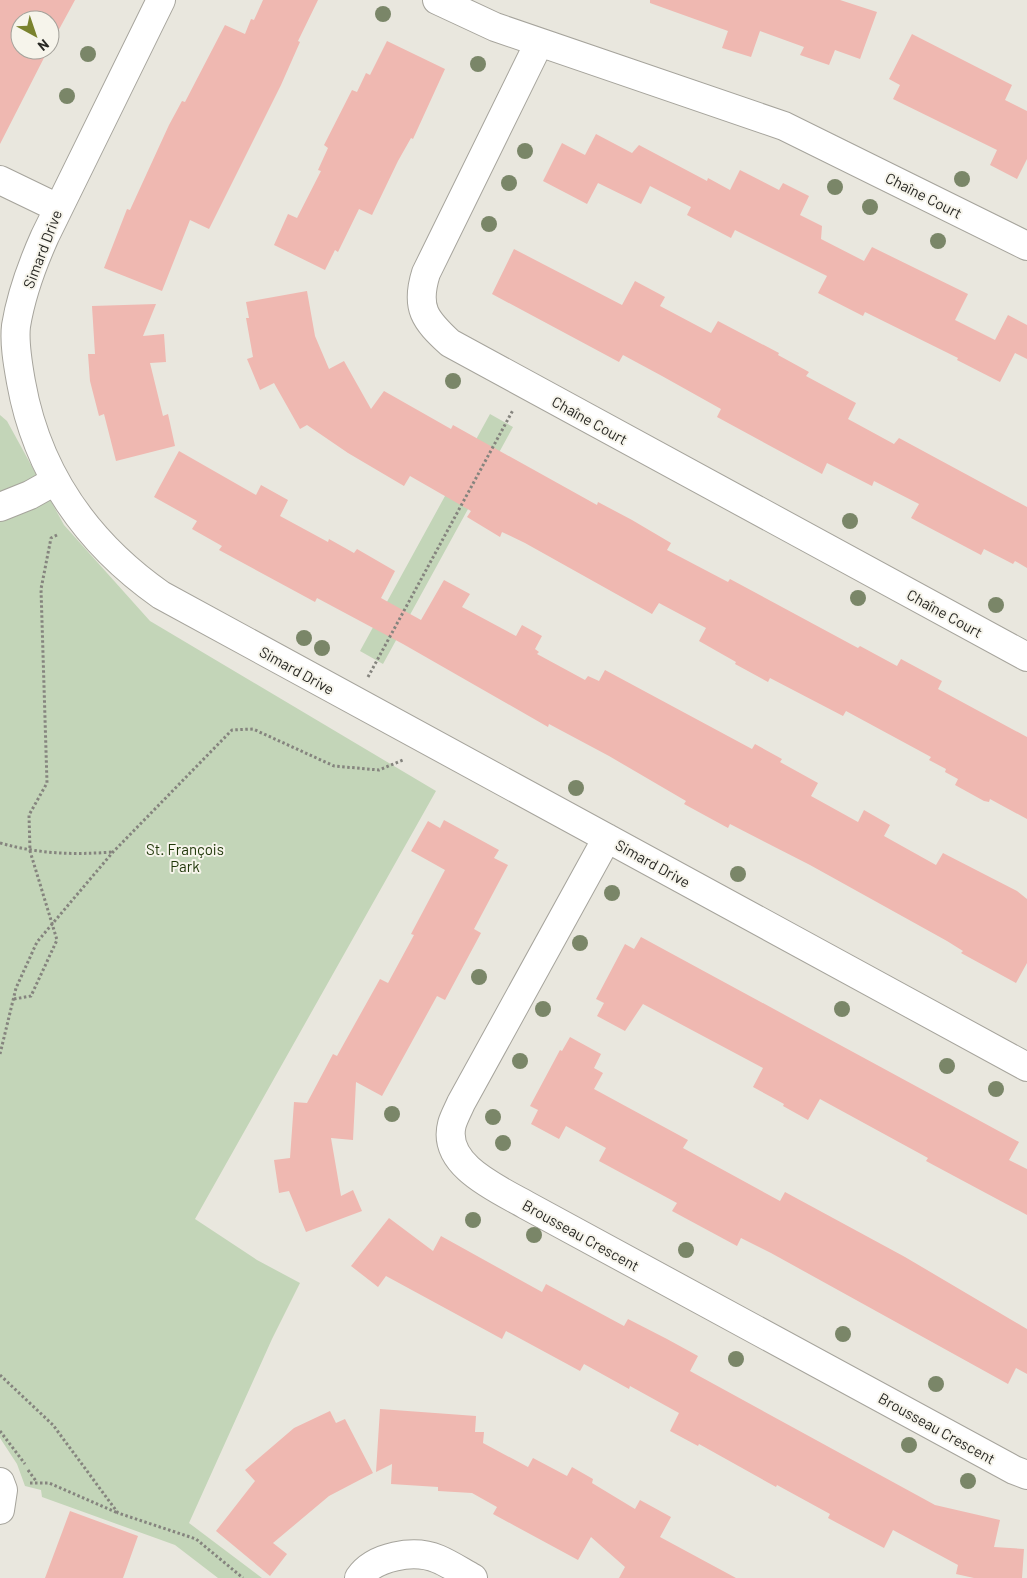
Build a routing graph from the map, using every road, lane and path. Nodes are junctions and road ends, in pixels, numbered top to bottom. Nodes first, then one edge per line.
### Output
1 (160, 0) edge
2 (437, 0) edge
3 (539, 43) junction
4 (0, 180) edge
5 (58, 208) junction
6 (1027, 246) edge
7 (529, 387) junction
8 (54, 480) junction
9 (0, 507) edge
10 (82, 524) junction
11 (1027, 657) edge
12 (355, 702) junction
13 (427, 742) junction
14 (607, 838) junction
15 (0, 843) edge
16 (30, 851) junction
17 (113, 852) junction
18 (51, 925) junction
19 (14, 999) junction
20 (0, 1054) edge
21 (1027, 1067) edge
22 (0, 1376) edge
23 (0, 1431) edge
24 (1027, 1475) edge
25 (36, 1481) junction
26 (1, 1494) edge
27 (118, 1513) junction
28 (243, 1578) edge
29 (359, 1578) edge
30 (473, 1578) edge

1 - 5 street, Simard Drive
2 - 3 street, Chaîne Court
3 - 6 street, Chaîne Court
3 - 7 street, Chaîne Court
4 - 5 street
5 - 8 street, Simard Drive
7 - 11 street, Chaîne Court
7 - 12 path
8 - 9 street
8 - 10 street, Simard Drive
10 - 12 street, Simard Drive
10 - 16 path
12 - 13 street, Simard Drive
13 - 14 street, Simard Drive
13 - 17 path
14 - 21 street, Simard Drive
14 - 24 street, Brousseau Crescent
15 - 16 path
16 - 17 path
16 - 18 path
17 - 18 path
18 - 19 path
18 - 19 path
19 - 20 path
22 - 27 path
23 - 25 path
25 - 26 path
25 - 27 path
27 - 28 path
29 - 30 street

